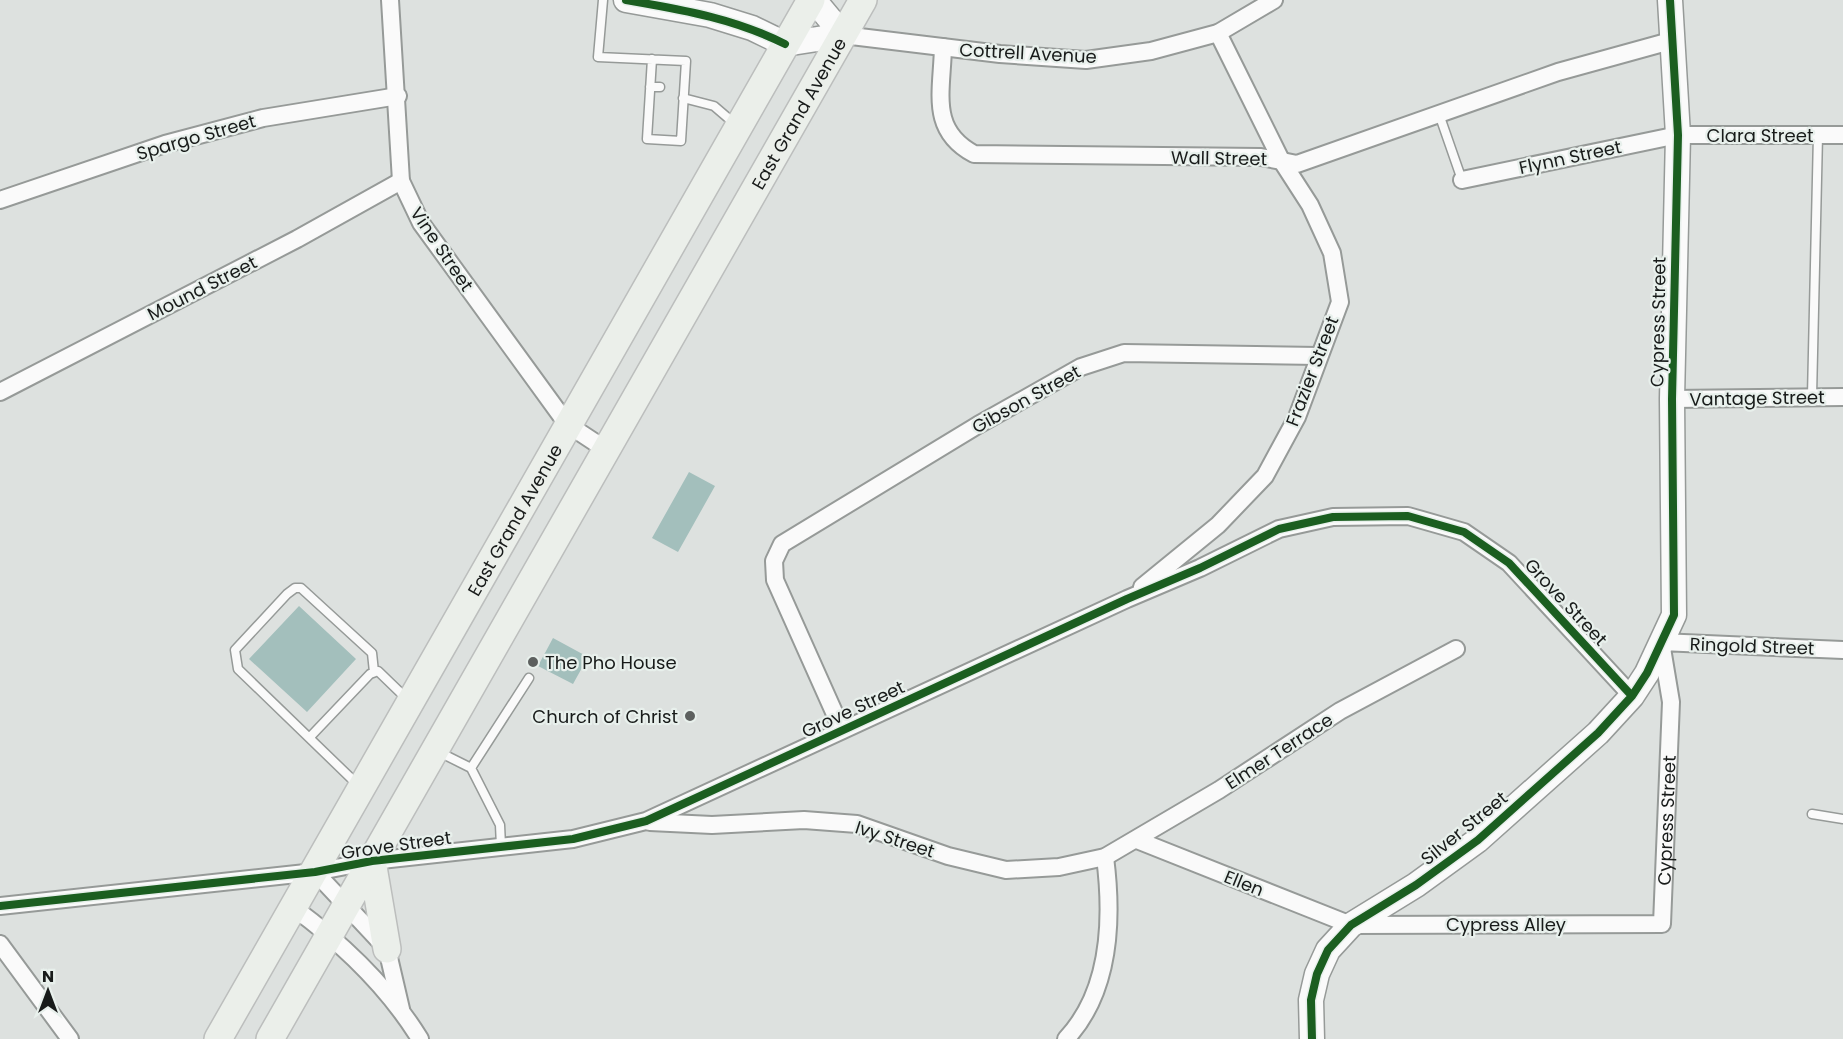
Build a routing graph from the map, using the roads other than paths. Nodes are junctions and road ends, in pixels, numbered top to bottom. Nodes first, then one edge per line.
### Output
1 (390, 0) edge
2 (603, 0) edge
3 (626, 0) edge
4 (812, 0) edge
5 (863, 0) edge
6 (1274, 0) edge
7 (1670, 0) edge
8 (1218, 33) junction
9 (843, 35) junction
10 (1674, 40) junction
11 (785, 44) junction
12 (943, 47) junction
13 (652, 59) junction
14 (682, 92) junction
15 (398, 96) junction
16 (1438, 114) junction
17 (738, 126) junction
18 (1678, 135) junction
19 (1818, 135) junction
20 (1843, 135) edge
21 (1281, 160) junction
22 (1462, 180) joint
23 (401, 181) junction
24 (0, 200) edge
25 (1318, 356) junction
26 (0, 392) edge
27 (1812, 396) junction
28 (1843, 397) edge
29 (1672, 399) junction
30 (567, 424) junction
31 (605, 449) junction
32 (1127, 599) junction
33 (1661, 642) junction
34 (1456, 649) dead end
35 (1843, 650) edge
36 (374, 672) junction
37 (529, 678) dead end
38 (1632, 696) junction
39 (411, 702) junction
40 (842, 730) junction
41 (310, 736) junction
42 (435, 750) junction
43 (471, 768) junction
44 (362, 788) junction
45 (1812, 814) dead end
46 (1843, 819) edge
47 (645, 821) junction
48 (1137, 840) junction
49 (501, 846) junction
50 (1105, 857) junction
51 (372, 861) junction
52 (315, 872) junction
53 (348, 905) junction
54 (0, 906) edge
55 (294, 908) junction
56 (1662, 924) joint
57 (1351, 925) junction
58 (331, 935) junction
59 (0, 944) edge
60 (387, 949) junction
61 (402, 1010) junction
62 (70, 1039) edge
63 (218, 1039) edge
64 (270, 1039) edge
65 (420, 1039) edge
66 (1066, 1039) edge
67 (1312, 1039) edge

1 - 15 street, Vine Street
2 - 13 lane
3 - 11 street
4 - 9 street
4 - 11 main road, East Grand Avenue
5 - 9 main road, East Grand Avenue
6 - 8 street, Cottrell Avenue
7 - 10 street, Cypress Street
8 - 12 street, Cottrell Avenue
8 - 21 street, Frazier Street
9 - 11 street
9 - 12 street, Cottrell Avenue
9 - 31 main road, East Grand Avenue
10 - 16 street, Wall Street
10 - 18 street, Cypress Street
11 - 17 main road, East Grand Avenue
12 - 21 street, Wall Street
13 - 14 lane
13 - 14 lane
14 - 17 lane
15 - 23 street, Vine Street
15 - 24 street, Spargo Street
16 - 21 street, Wall Street
16 - 22 lane
17 - 30 main road, East Grand Avenue
18 - 19 street, Clara Street
18 - 22 street, Flynn Street
18 - 29 street, Cypress Street
19 - 20 street, Clara Street
19 - 27 lane
21 - 25 street, Frazier Street
23 - 26 street, Mound Street
23 - 30 street, Vine Street
25 - 32 street, Frazier Street
25 - 40 street, Gibson Street
27 - 28 street, Vantage Street
27 - 29 street, Vantage Street
29 - 33 street, Cypress Street
30 - 31 street, Vine Street
30 - 39 main road, East Grand Avenue
31 - 42 main road, East Grand Avenue
32 - 38 street, Grove Street
32 - 40 street, Grove Street
33 - 35 street, Ringold Street
33 - 38 street, Silver Street
33 - 56 street, Cypress Street
34 - 48 street, Elmer Terrace
36 - 39 lane
36 - 41 lane
36 - 41 lane
37 - 43 lane
38 - 57 street, Silver Street
39 - 44 main road, East Grand Avenue
40 - 47 street, Grove Street
41 - 44 lane
42 - 43 lane
42 - 51 main road, East Grand Avenue
43 - 49 lane
44 - 52 main road, East Grand Avenue
45 - 46 lane
47 - 49 street, Grove Street
47 - 50 street, Ivy Street
48 - 50 street, Elmer Terrace
48 - 57 street, Ellen
49 - 51 street, Grove Street
50 - 66 street
51 - 52 street, Grove Street
51 - 53 main road, East Grand Avenue
51 - 60 main road
52 - 53 street
52 - 54 street, Grove Street
52 - 55 main road, East Grand Avenue
53 - 58 main road, East Grand Avenue
53 - 60 street
55 - 58 street
55 - 63 main road, East Grand Avenue
56 - 57 street, Cypress Alley
57 - 67 street, Silver Street
58 - 61 street
58 - 64 main road, East Grand Avenue
59 - 62 street
60 - 61 street
61 - 65 street

